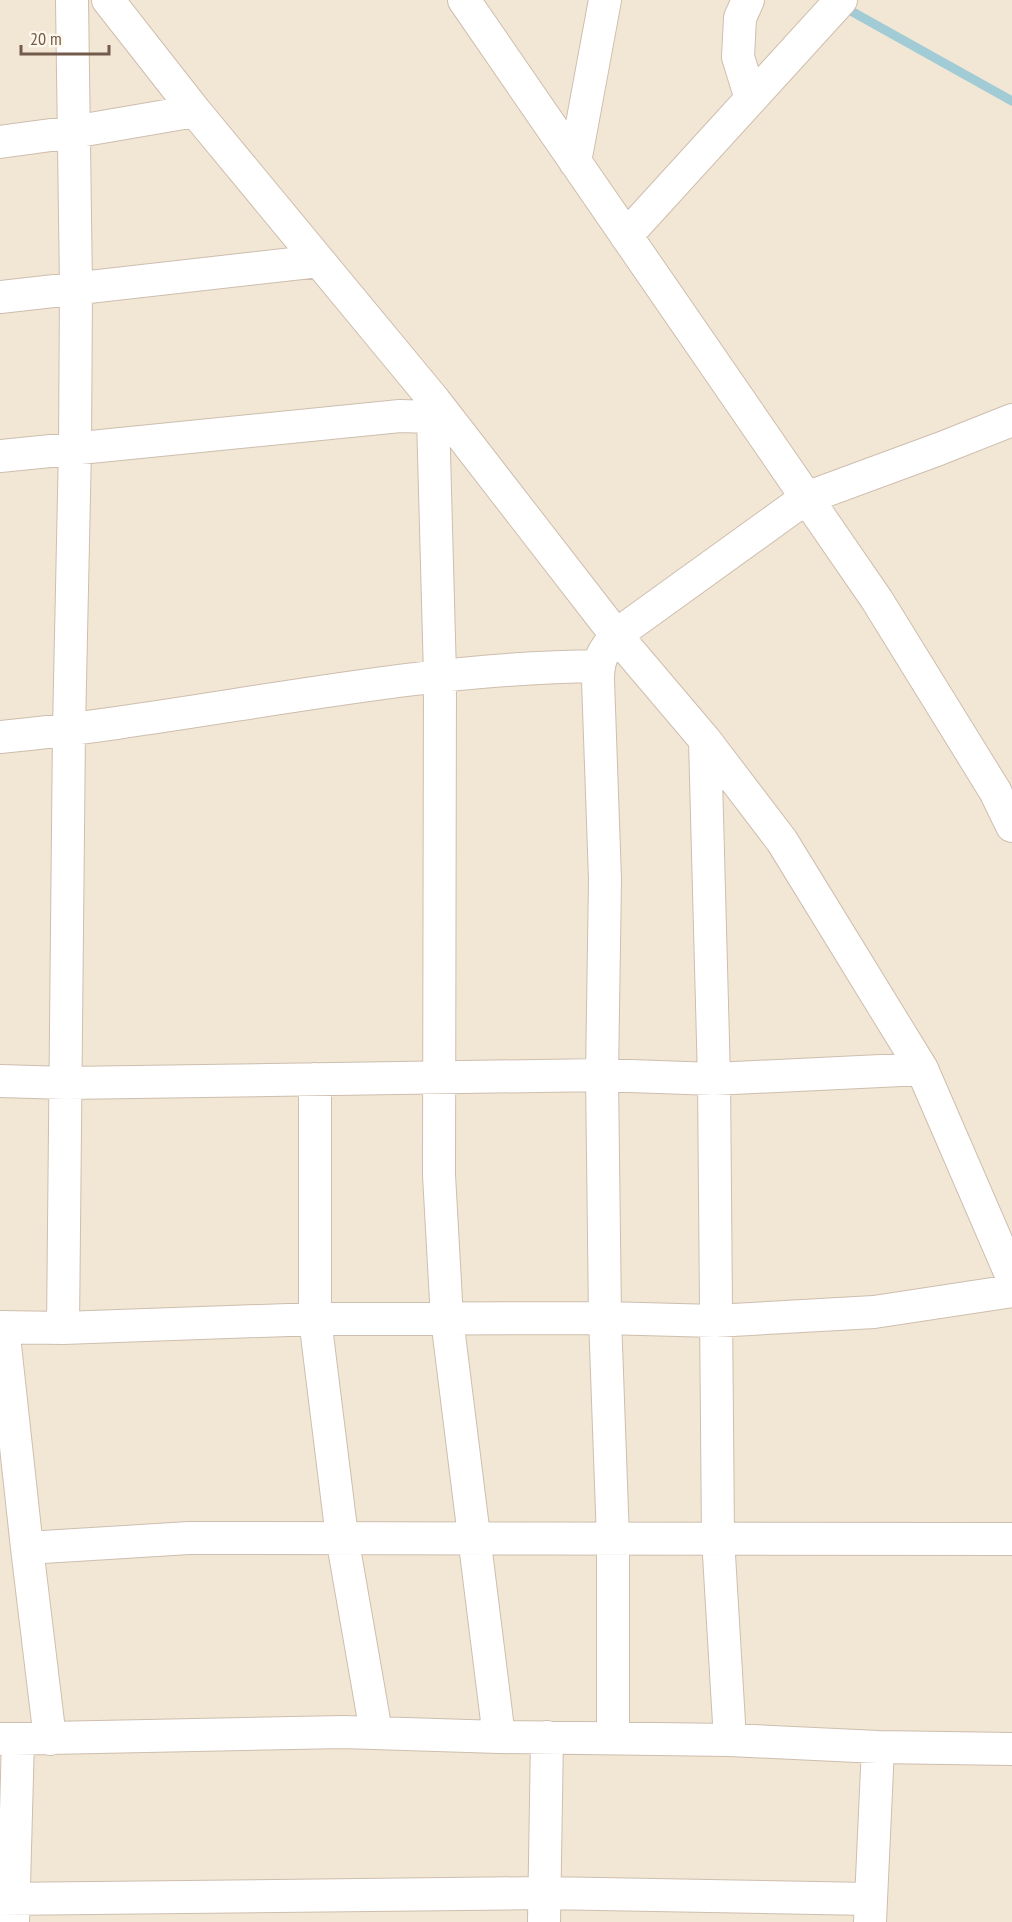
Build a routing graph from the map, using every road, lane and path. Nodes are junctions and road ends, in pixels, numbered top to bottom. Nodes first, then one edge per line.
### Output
1 (72, 0) edge
2 (108, 0) edge
3 (464, 0) edge
4 (605, 0) edge
5 (747, 0) edge
6 (841, 0) edge
7 (751, 99) junction
8 (195, 111) junction
9 (73, 132) junction
10 (0, 142) edge
11 (575, 162) junction
12 (626, 236) junction
13 (319, 261) junction
14 (76, 288) junction
15 (0, 297) edge
16 (434, 408) junction
17 (1012, 420) edge
18 (75, 447) junction
19 (0, 456) edge
20 (806, 498) junction
21 (616, 635) junction
22 (598, 666) junction
23 (440, 675) junction
24 (69, 730) junction
25 (0, 737) edge
26 (705, 740) junction
27 (1012, 826) edge
28 (922, 1069) junction
29 (602, 1075) junction
30 (439, 1077) junction
31 (315, 1079) junction
32 (714, 1079) junction
33 (0, 1081) edge
34 (66, 1083) junction
35 (1012, 1276) edge
36 (1012, 1291) edge
37 (605, 1318) junction
38 (315, 1319) junction
39 (447, 1319) junction
40 (715, 1321) junction
41 (2, 1327) edge
42 (63, 1328) junction
43 (342, 1537) junction
44 (718, 1538) junction
45 (474, 1539) junction
46 (613, 1539) junction
47 (1012, 1539) edge
48 (27, 1548) junction
49 (376, 1732) junction
50 (499, 1737) junction
51 (547, 1737) junction
52 (613, 1737) junction
53 (9, 1739) edge
54 (50, 1739) junction
55 (730, 1740) junction
56 (878, 1747) junction
57 (1012, 1749) edge
58 (9, 1907) edge
59 (544, 1907) edge
60 (870, 1911) edge

1 - 9 street
2 - 8 street
3 - 11 street
4 - 11 street
5 - 7 street
6 - 7 street
7 - 12 street
8 - 9 street
8 - 13 street
9 - 10 street
9 - 14 street
11 - 12 street
12 - 20 street
13 - 14 street
13 - 16 street
14 - 15 street
14 - 18 street
16 - 18 street
16 - 21 street
16 - 23 street
17 - 20 street
18 - 19 street
18 - 24 street
20 - 21 street
20 - 27 street
21 - 22 street
21 - 26 street
22 - 23 street
22 - 29 street
23 - 24 street
23 - 30 street
24 - 25 street
24 - 34 street
26 - 28 street
26 - 32 street
28 - 32 street
28 - 35 street
29 - 30 street
29 - 32 street
29 - 37 street
30 - 31 street
30 - 39 street
31 - 34 street
31 - 38 street
32 - 40 street
33 - 34 street
34 - 42 street
36 - 40 street
37 - 39 street
37 - 40 street
37 - 46 street
38 - 39 street
38 - 42 street
38 - 43 street
39 - 45 street
40 - 44 street
41 - 42 street
41 - 48 street
43 - 45 street
43 - 48 street
43 - 49 street
44 - 46 street
44 - 47 street
44 - 55 street
45 - 46 street
45 - 50 street
46 - 52 street
48 - 54 street
49 - 50 street
49 - 54 street
50 - 51 street
51 - 52 street
51 - 59 street
52 - 55 street
53 - 54 street
53 - 58 street
55 - 56 street
56 - 57 street
56 - 60 street
58 - 59 street
59 - 60 street

